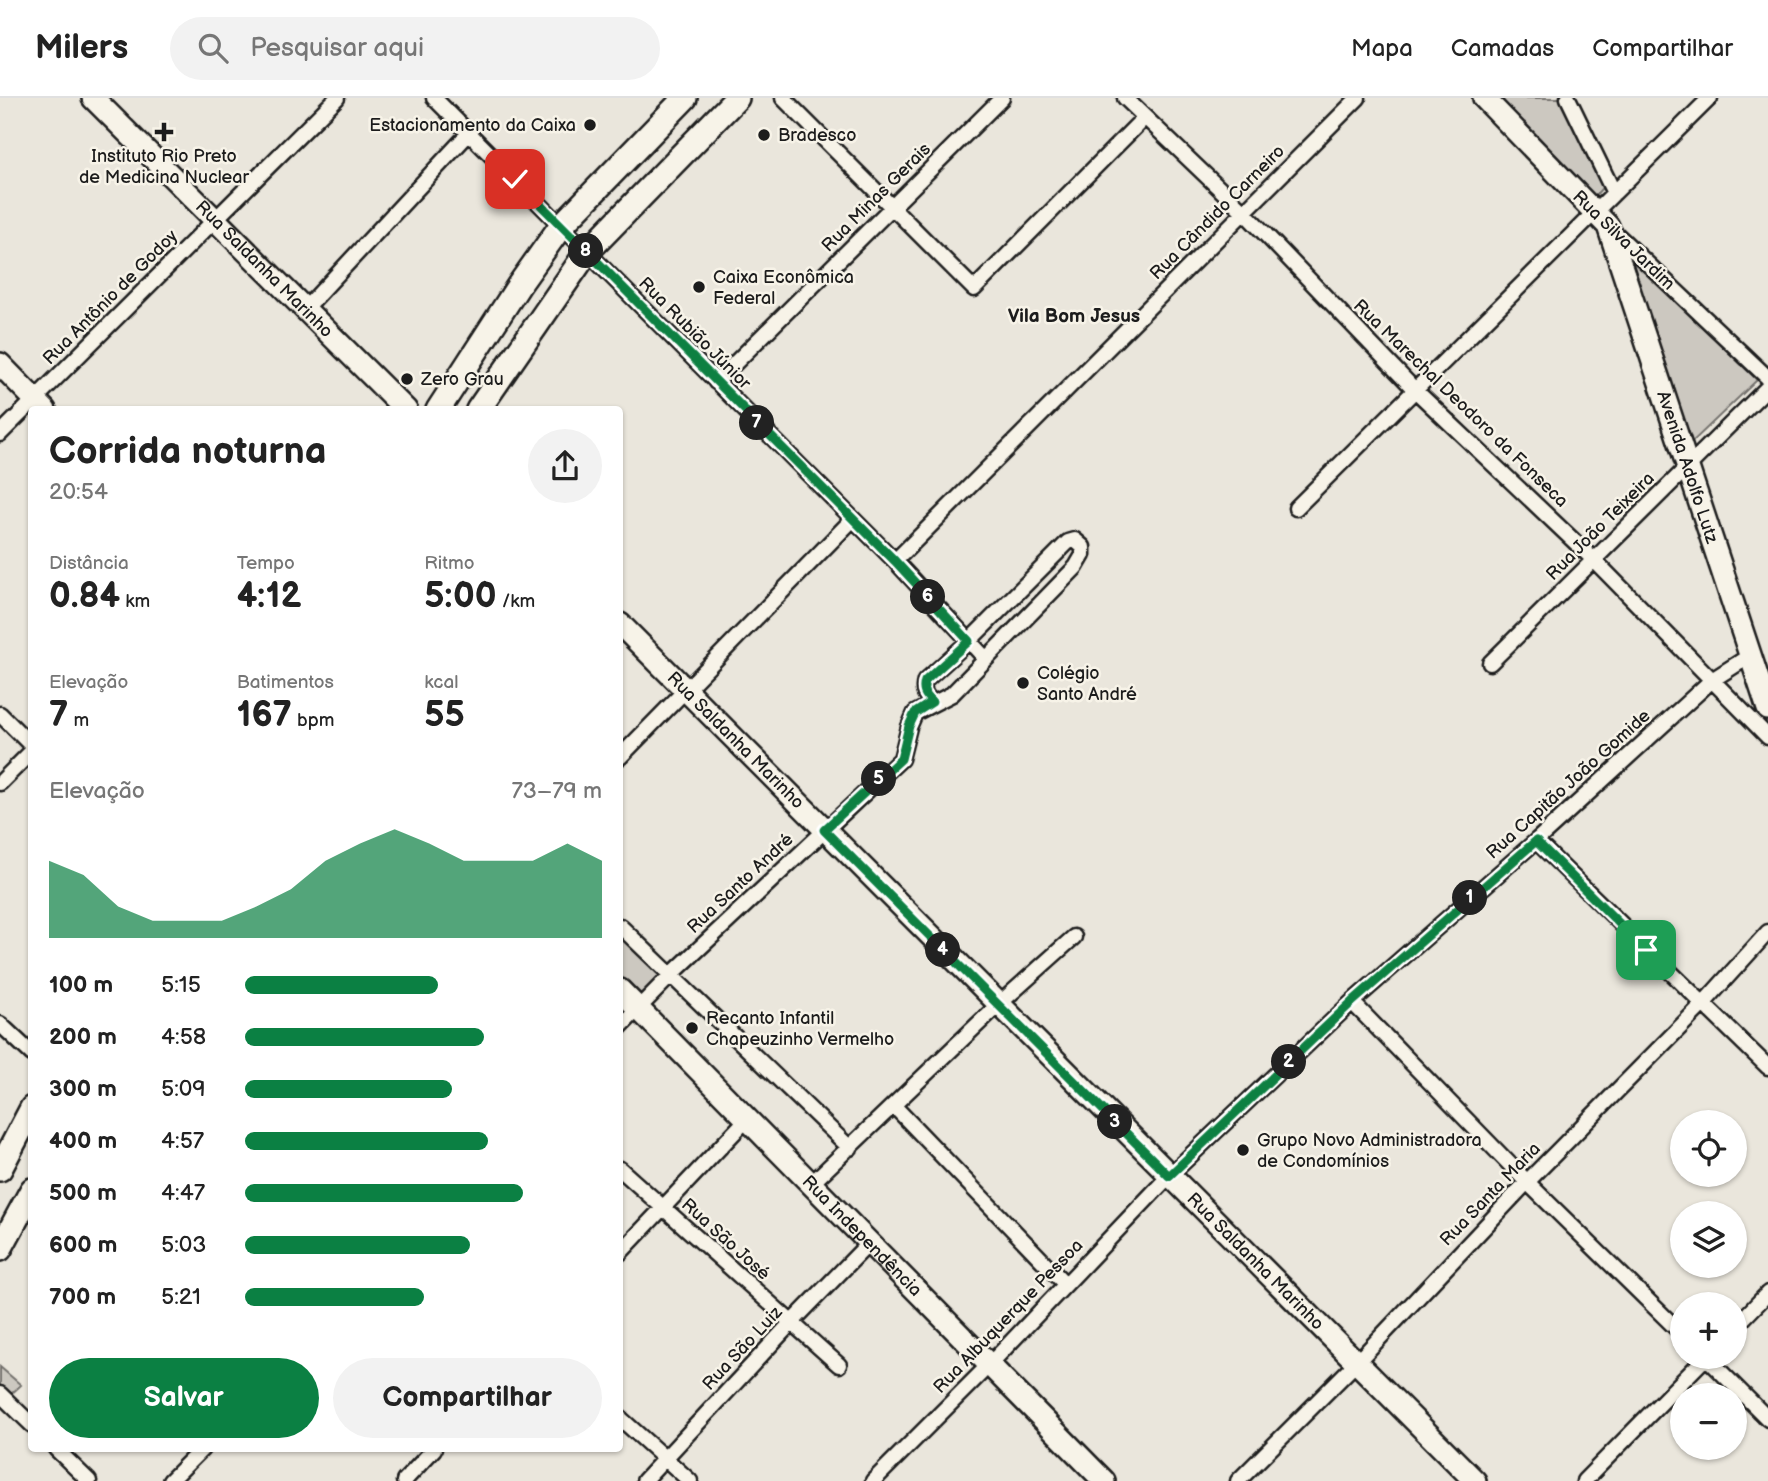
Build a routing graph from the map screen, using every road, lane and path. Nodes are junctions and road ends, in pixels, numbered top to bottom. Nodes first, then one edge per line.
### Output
1 (93, 98) edge
2 (337, 98) edge
3 (433, 98) edge
4 (685, 98) edge
5 (737, 98) edge
6 (783, 98) edge
7 (1002, 98) edge
8 (1125, 98) edge
9 (1358, 98) edge
10 (1484, 98) edge
11 (1568, 98) edge
12 (1710, 98) edge
13 (1144, 118) junction
14 (469, 133) junction
15 (1614, 192) junction
16 (892, 207) junction
17 (1244, 212) junction
18 (215, 219) junction
19 (1601, 220) junction
20 (561, 226) junction
21 (587, 252) junction
22 (305, 309) junction
23 (0, 364) edge
24 (1768, 379) edge
25 (716, 382) junction
26 (1768, 387) edge
27 (1415, 390) junction
28 (40, 405) edge
29 (402, 406) edge
30 (441, 406) edge
31 (481, 406) edge
32 (28, 414) edge
33 (0, 434) edge
34 (1686, 468) junction
35 (1296, 508) dead end
36 (853, 519) junction
37 (1594, 559) junction
38 (895, 561) junction
39 (1026, 584) junction
40 (1041, 602) junction
41 (992, 618) junction
42 (623, 627) edge
43 (1009, 634) junction
44 (969, 641) junction
45 (1751, 655) junction
46 (985, 658) junction
47 (1490, 663) dead end
48 (1712, 680) junction
49 (685, 690) junction
50 (932, 702) junction
51 (1768, 709) edge
52 (0, 714) edge
53 (1768, 737) edge
54 (28, 742) edge
55 (623, 754) edge
56 (28, 755) edge
57 (0, 783) edge
58 (824, 830) junction
59 (1536, 841) junction
60 (623, 929) edge
61 (1768, 932) edge
62 (1074, 937) dead end
63 (672, 974) junction
64 (623, 993) edge
65 (1352, 1002) junction
66 (998, 1005) junction
67 (1702, 1005) junction
68 (638, 1009) junction
69 (0, 1024) edge
70 (623, 1024) edge
71 (28, 1050) edge
72 (1768, 1067) edge
73 (894, 1107) junction
74 (28, 1116) edge
75 (747, 1119) junction
76 (850, 1148) junction
77 (0, 1169) edge
78 (623, 1171) edge
79 (1169, 1176) junction
80 (1527, 1182) junction
81 (811, 1184) junction
82 (28, 1196) edge
83 (663, 1208) junction
84 (869, 1243) junction
85 (0, 1249) edge
86 (623, 1250) edge
87 (1065, 1284) junction
88 (1768, 1293) edge
89 (1747, 1315) edge
90 (1670, 1322) edge
91 (790, 1323) junction
92 (1356, 1363) junction
93 (990, 1364) junction
94 (839, 1365) dead end
95 (1694, 1369) edge
96 (1718, 1369) edge
97 (0, 1394) edge
98 (1768, 1419) edge
99 (28, 1421) edge
100 (623, 1422) edge
101 (59, 1452) edge
102 (199, 1452) edge
103 (431, 1452) edge
104 (666, 1460) junction
105 (406, 1480) edge
106 (89, 1481) edge
107 (170, 1481) edge
108 (644, 1481) edge
109 (690, 1481) edge
110 (873, 1481) edge
111 (1104, 1481) edge
112 (1238, 1481) edge
113 (1475, 1481) edge
114 (1584, 1481) edge

1 - 18 street, Rua Saldanha Marinho
2 - 18 street, Rua Antônio de Godoy
3 - 14 street, Rua Rubião Júnior
4 - 20 main road
5 - 21 main road
6 - 16 street
7 - 16 street, Rua Minas Gerais
8 - 13 street, Rua Marechal Deodoro da Fonseca
9 - 17 street, Rua Cândido Carneiro
10 - 19 street, Rua Silva Jardim
11 - 15 street
12 - 15 street
13 - 16 street
13 - 17 street, Rua Marechal Deodoro da Fonseca
14 - 20 street, Rua Rubião Júnior
14 - 22 street
15 - 19 street
16 - 25 street, Rua Minas Gerais
17 - 27 street, Rua Marechal Deodoro da Fonseca
17 - 38 street, Rua Cândido Carneiro
18 - 22 street, Rua Saldanha Marinho
18 - 28 street, Rua Antônio de Godoy
19 - 24 street, Rua Silva Jardim
19 - 27 street
19 - 34 street, Avenida Adolfo Lutz
20 - 21 street, Rua Rubião Júnior
20 - 30 main road
21 - 25 street, Rua Rubião Júnior
21 - 31 main road
22 - 29 street, Rua Saldanha Marinho
23 - 28 street
25 - 36 street, Rua Rubião Júnior
26 - 34 street, Rua João Teixeira
27 - 35 street
27 - 37 street, Rua Marechal Deodoro da Fonseca
32 - 33 street, Rua Antônio de Godoy
34 - 37 street, Rua João Teixeira
34 - 45 street, Avenida Adolfo Lutz
36 - 38 street, Rua Rubião Júnior
36 - 49 street
37 - 47 street, Rua João Teixeira
37 - 48 street, Rua Marechal Deodoro da Fonseca
38 - 44 street, Rua Rubião Júnior
39 - 40 street
39 - 40 street, Rua Santo André
39 - 41 street, Rua Santo André
40 - 43 street, Rua Santo André
41 - 43 street
41 - 44 street, Rua Santo André
42 - 49 street, Rua Saldanha Marinho
43 - 46 street, Rua Santo André
44 - 46 street, Rua Rubião Júnior
44 - 50 street, Rua Santo André
45 - 48 street, Rua Capitão João Gomide
45 - 51 street, Avenida Adolfo Lutz
46 - 50 street, Rua Santo André
48 - 53 street, Rua Marechal Deodoro da Fonseca
48 - 59 street, Rua Capitão João Gomide
49 - 55 street
49 - 58 street, Rua Saldanha Marinho
50 - 58 street, Rua Santo André
52 - 54 street
56 - 57 street
58 - 63 street, Rua Santo André
58 - 66 street, Rua Saldanha Marinho
59 - 65 street, Rua Capitão João Gomide
59 - 67 street
60 - 63 street
61 - 67 street, Rua Santa Maria
62 - 66 street
63 - 68 street, Rua Santo André
63 - 76 street
64 - 68 street, Rua Independência
65 - 79 street, Rua Capitão João Gomide
65 - 80 street
66 - 73 street
66 - 79 street, Rua Saldanha Marinho
67 - 72 street
67 - 80 street, Rua Santa Maria
68 - 70 street, Rua Santo André
68 - 75 street, Rua Independência
69 - 71 street
73 - 76 street
73 - 87 street
74 - 77 main road
75 - 81 street, Rua Independência
75 - 83 street
76 - 81 street
78 - 83 street, Rua São José
79 - 87 street, Rua Albuquerque Pessoa
79 - 92 street, Rua Saldanha Marinho
80 - 90 street
80 - 92 street, Rua Santa Maria
81 - 84 street, Rua Independência
82 - 85 main road
83 - 86 street
83 - 91 street, Rua São José
84 - 91 street, Rua São Luiz
84 - 93 street, Rua Independência
87 - 93 street, Rua Albuquerque Pessoa
88 - 89 street
91 - 94 street, Rua São José
91 - 104 street, Rua São Luiz
92 - 112 street, Rua Santa Maria
92 - 113 street, Rua Saldanha Marinho
93 - 110 street, Rua Albuquerque Pessoa
93 - 111 street, Rua Independência
95 - 114 street
96 - 98 street
97 - 99 street
100 - 104 street
101 - 106 street
102 - 107 street
103 - 105 street
104 - 108 street, Rua São Luiz
104 - 109 street

